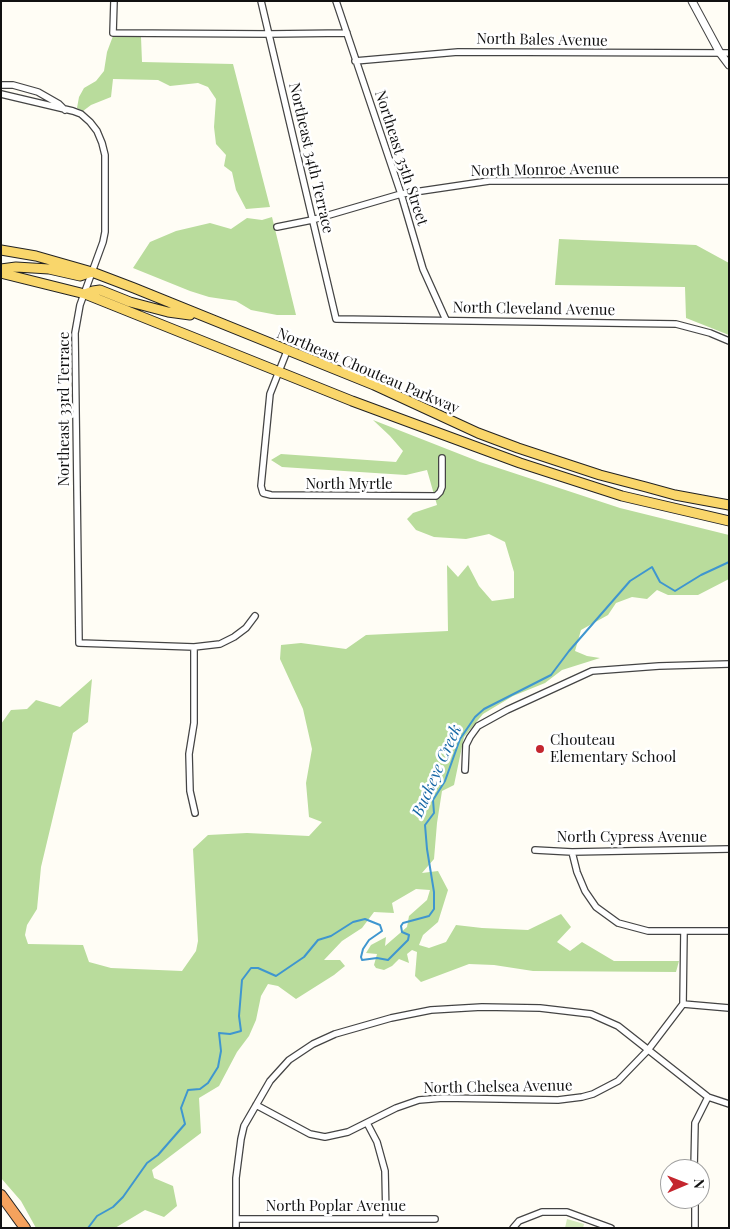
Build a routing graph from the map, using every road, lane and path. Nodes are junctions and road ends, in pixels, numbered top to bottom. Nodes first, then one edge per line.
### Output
1 (114, 1) edge
2 (261, 1) edge
3 (336, 1) edge
4 (692, 1) edge
5 (347, 33) junction
6 (269, 34) junction
7 (729, 53) edge
8 (720, 54) junction
9 (356, 61) junction
10 (729, 65) edge
11 (1, 85) edge
12 (1, 94) edge
13 (65, 110) junction
14 (729, 182) edge
15 (401, 194) junction
16 (312, 220) junction
17 (277, 227) dead end
18 (1, 250) edge
19 (1, 271) edge
20 (92, 272) junction
21 (84, 294) junction
22 (202, 316) junction
23 (336, 320) joint
24 (446, 320) junction
25 (729, 341) edge
26 (287, 351) junction
27 (279, 371) junction
28 (442, 458) dead end
29 (729, 505) edge
30 (729, 515) edge
31 (707, 516) junction
32 (729, 521) edge
33 (255, 616) dead end
34 (194, 647) junction
35 (729, 664) edge
36 (465, 770) dead end
37 (196, 813) dead end
38 (729, 849) edge
39 (535, 850) dead end
40 (572, 852) junction
41 (684, 931) junction
42 (729, 932) edge
43 (683, 1004) junction
44 (729, 1008) edge
45 (648, 1050) junction
46 (708, 1097) junction
47 (729, 1104) edge
48 (256, 1105) junction
49 (368, 1123) junction
50 (694, 1159) edge
51 (1, 1195) edge
52 (695, 1209) edge
53 (386, 1218) junction
54 (236, 1219) junction
55 (435, 1219) dead end
56 (24, 1228) edge
57 (236, 1228) edge
58 (514, 1228) edge
59 (612, 1228) edge
60 (695, 1228) edge

1 - 6 street
2 - 6 street, Northeast 34th Terrace
3 - 5 street, Northeast 35th Street
4 - 8 street
5 - 6 street
5 - 9 street, Northeast 35th Street
6 - 16 street, Northeast 34th Terrace
7 - 8 street, North Bales Avenue
8 - 9 street, North Bales Avenue
8 - 10 street
9 - 15 street, Northeast 35th Street
11 - 13 street, Northeast 33rd Terrace
12 - 13 street, Northeast 33rd Terrace
13 - 20 street, Northeast 33rd Terrace
14 - 15 street, North Monroe Avenue
15 - 16 street, North Monroe Avenue
15 - 24 street, Northeast 35th Street
16 - 17 street, North Monroe Avenue
16 - 23 street, Northeast 34th Terrace
18 - 20 main road, Northeast Chouteau Parkway
19 - 20 main road
19 - 21 main road, Northeast Chouteau Parkway
20 - 21 street, Northeast 33rd Terrace
20 - 22 main road, Northeast Chouteau Parkway
21 - 22 main road
21 - 27 main road, Northeast Chouteau Parkway
21 - 34 street, Northeast 33rd Terrace
22 - 26 main road, Northeast Chouteau Parkway
23 - 24 street, North Cleveland Avenue
24 - 25 street, North Cleveland Avenue
26 - 27 street
26 - 29 main road, Northeast Chouteau Parkway
27 - 28 street, North Myrtle
27 - 31 main road, Northeast Chouteau Parkway
30 - 31 main road
31 - 32 main road, Northeast Chouteau Parkway
33 - 34 street
34 - 37 street
35 - 36 street
38 - 40 street, North Cypress Avenue
39 - 40 street, North Cypress Avenue
40 - 41 street
41 - 42 street
41 - 43 street
43 - 44 street
43 - 45 street, North Chelsea Avenue
45 - 46 street
45 - 48 street
45 - 49 street, North Chelsea Avenue
46 - 47 street
46 - 50 street
48 - 49 street, North Chelsea Avenue
48 - 54 street
49 - 53 street
51 - 56 highway
52 - 60 street
53 - 54 street, North Poplar Avenue
53 - 55 street, North Poplar Avenue
54 - 57 street
58 - 59 street

